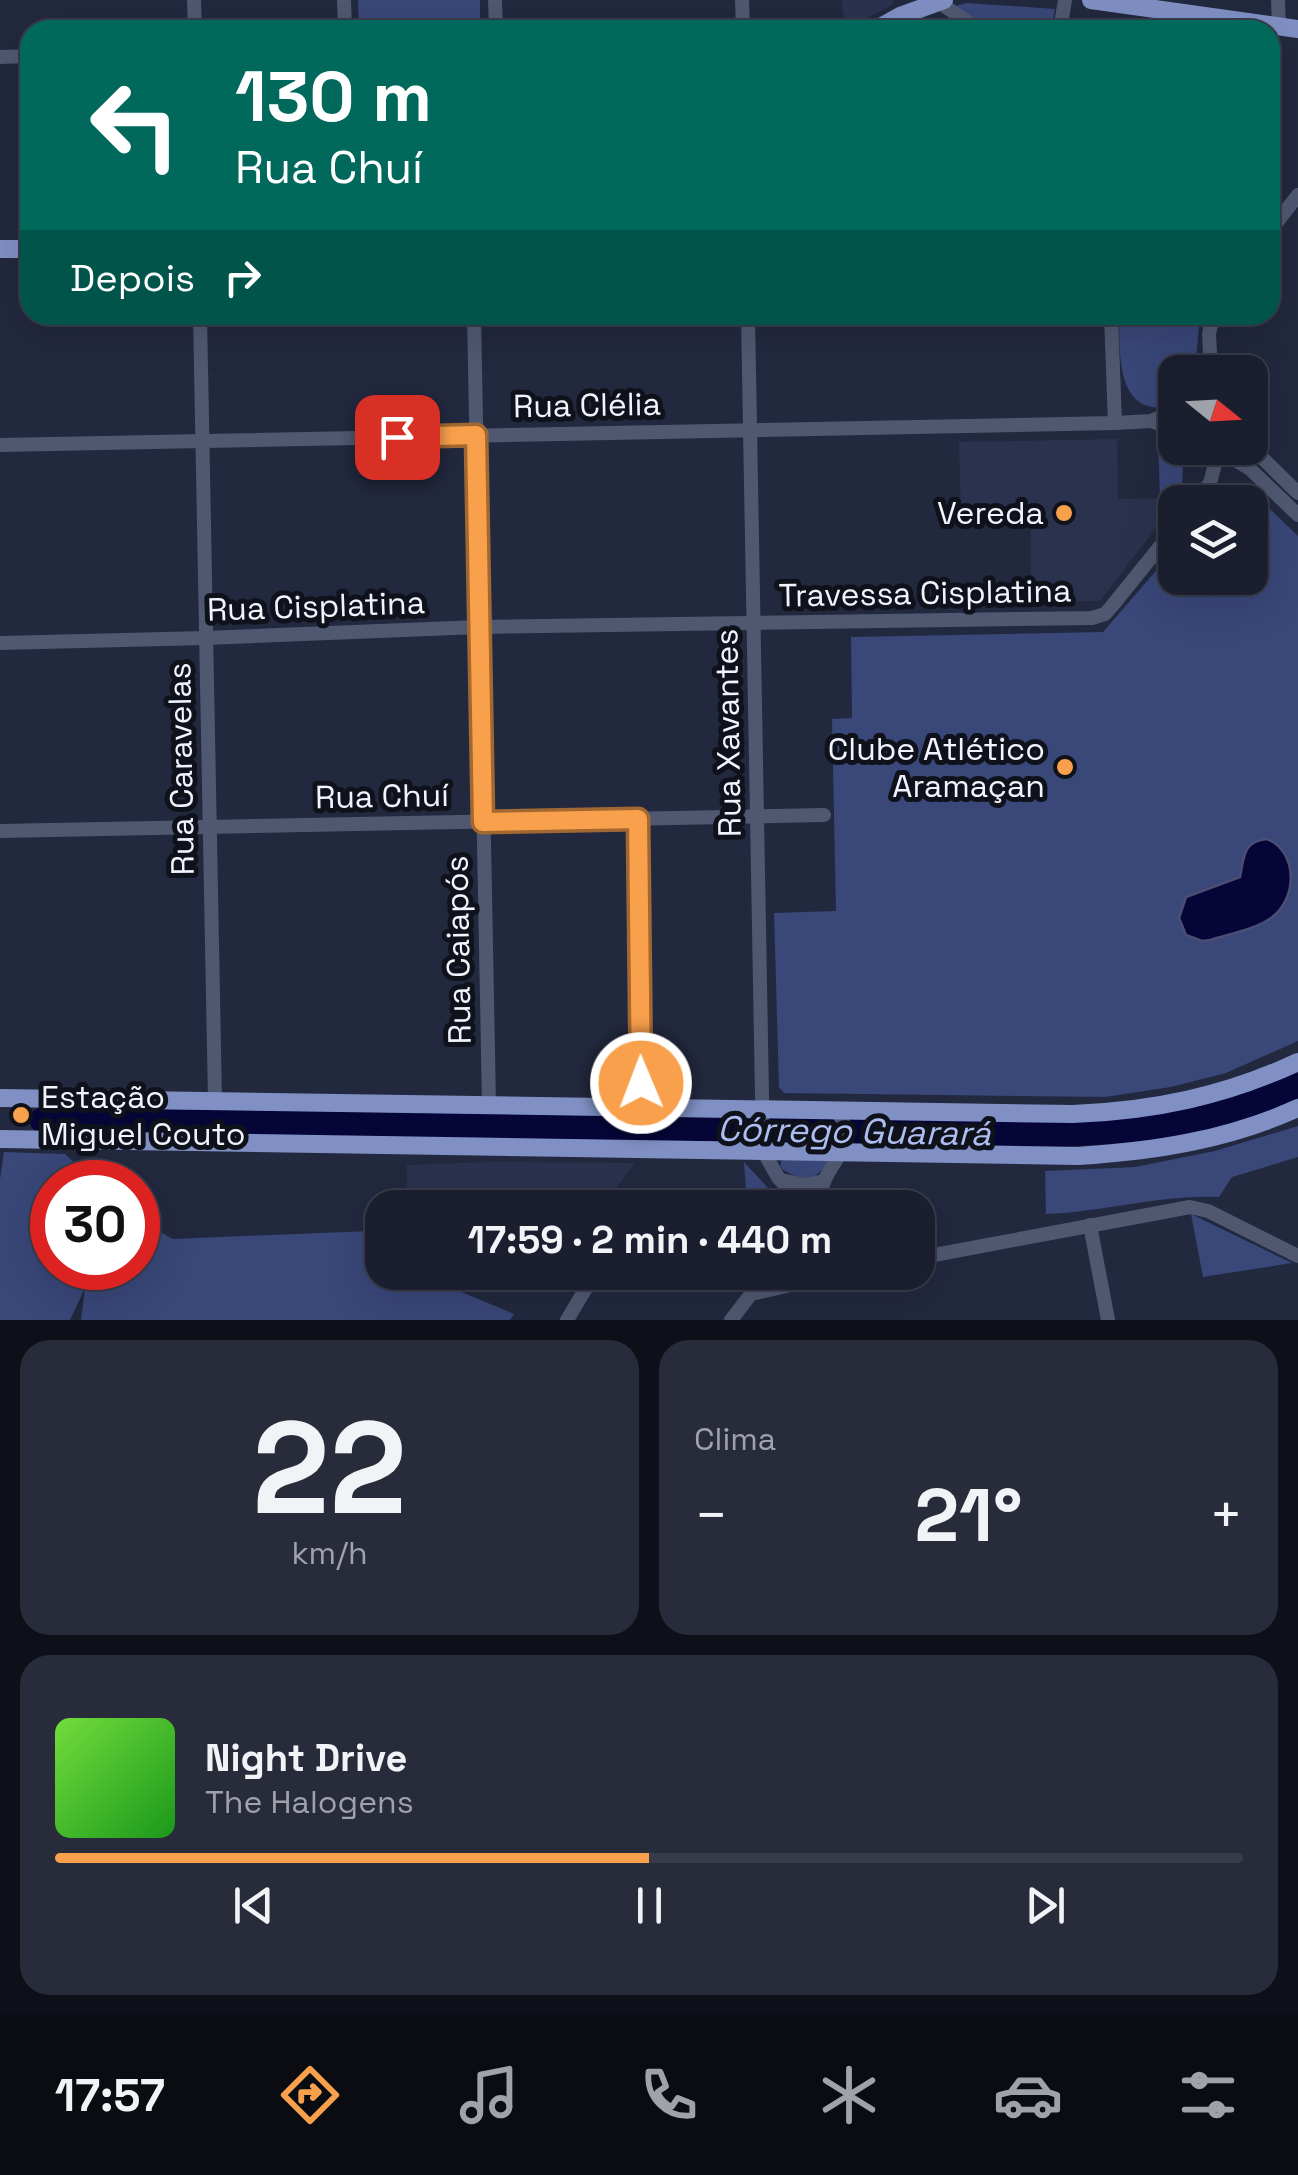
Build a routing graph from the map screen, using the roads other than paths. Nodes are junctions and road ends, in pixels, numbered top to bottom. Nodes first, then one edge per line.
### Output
1 (934, 0) edge
2 (1091, 0) edge
3 (1278, 0) edge
4 (893, 20) edge
5 (965, 20) edge
6 (1237, 20) edge
7 (1288, 27) edge
8 (1298, 195) edge
9 (1280, 215) edge
10 (200, 325) edge
11 (474, 325) edge
12 (748, 325) edge
13 (1111, 325) edge
14 (1212, 325) edge
15 (1211, 355) edge
16 (1158, 418) edge
17 (1151, 421) junction
18 (1114, 422) junction
19 (1158, 424) edge
20 (750, 430) junction
21 (476, 435) junction
22 (202, 441) junction
23 (0, 444) edge
24 (1268, 464) edge
25 (1244, 465) edge
26 (1298, 493) edge
27 (1298, 515) edge
28 (1158, 549) edge
29 (754, 623) junction
30 (479, 627) junction
31 (206, 638) junction
32 (0, 642) edge
33 (824, 814) dead end
34 (757, 817) junction
35 (638, 819) junction
36 (483, 822) junction
37 (210, 827) junction
38 (0, 831) edge
39 (1298, 1062) edge
40 (0, 1098) edge
41 (215, 1101) junction
42 (489, 1105) junction
43 (642, 1107) junction
44 (1298, 1108) edge
45 (841, 1118) junction
46 (762, 1131) junction
47 (0, 1139) edge
48 (844, 1148) junction
49 (780, 1179) junction
50 (824, 1181) junction
51 (791, 1190) edge
52 (823, 1190) edge
53 (1090, 1224) junction
54 (935, 1255) edge
55 (1298, 1256) edge
56 (585, 1290) edge
57 (768, 1290) edge
58 (567, 1320) edge
59 (731, 1320) edge
60 (1108, 1320) edge

1 - 4 main road
1 - 5 street
2 - 6 main road
3 - 7 street
8 - 9 street
10 - 22 street, Rua Caravelas
11 - 21 street, Rua Caiapós
12 - 20 street, Rua Xavantes
13 - 18 street
14 - 15 street
16 - 17 street
17 - 18 street, Rua Clélia
17 - 19 street
18 - 20 street, Rua Clélia
20 - 21 street, Rua Clélia
20 - 29 street, Rua Xavantes
21 - 22 street, Rua Clélia
21 - 30 street, Rua Caiapós
22 - 23 street, Rua Clélia
22 - 31 street, Rua Caravelas
24 - 26 street
25 - 27 street
28 - 29 street, Travessa Cisplatina
29 - 30 street, Rua Cisplatina
29 - 34 street, Rua Xavantes
30 - 31 street, Rua Cisplatina
30 - 36 street, Rua Caiapós
31 - 32 street, Rua Cisplatina
31 - 37 street, Rua Caravelas
33 - 34 street, Rua Chuí
34 - 35 street, Rua Chuí
34 - 46 street, Rua Xavantes
35 - 36 street, Rua Chuí
35 - 43 street
36 - 37 street, Rua Chuí
36 - 42 street, Rua Caiapós
37 - 38 street, Rua Chuí
37 - 41 street, Rua Caravelas
39 - 45 main road
40 - 41 main road
41 - 42 main road
42 - 43 main road
43 - 46 main road
44 - 48 main road
45 - 46 main road
45 - 48 street
46 - 47 main road
46 - 48 main road
46 - 49 street
48 - 50 street
49 - 50 street
49 - 51 street
50 - 52 street
53 - 54 street
53 - 55 street
53 - 60 street
56 - 58 street
57 - 59 street

